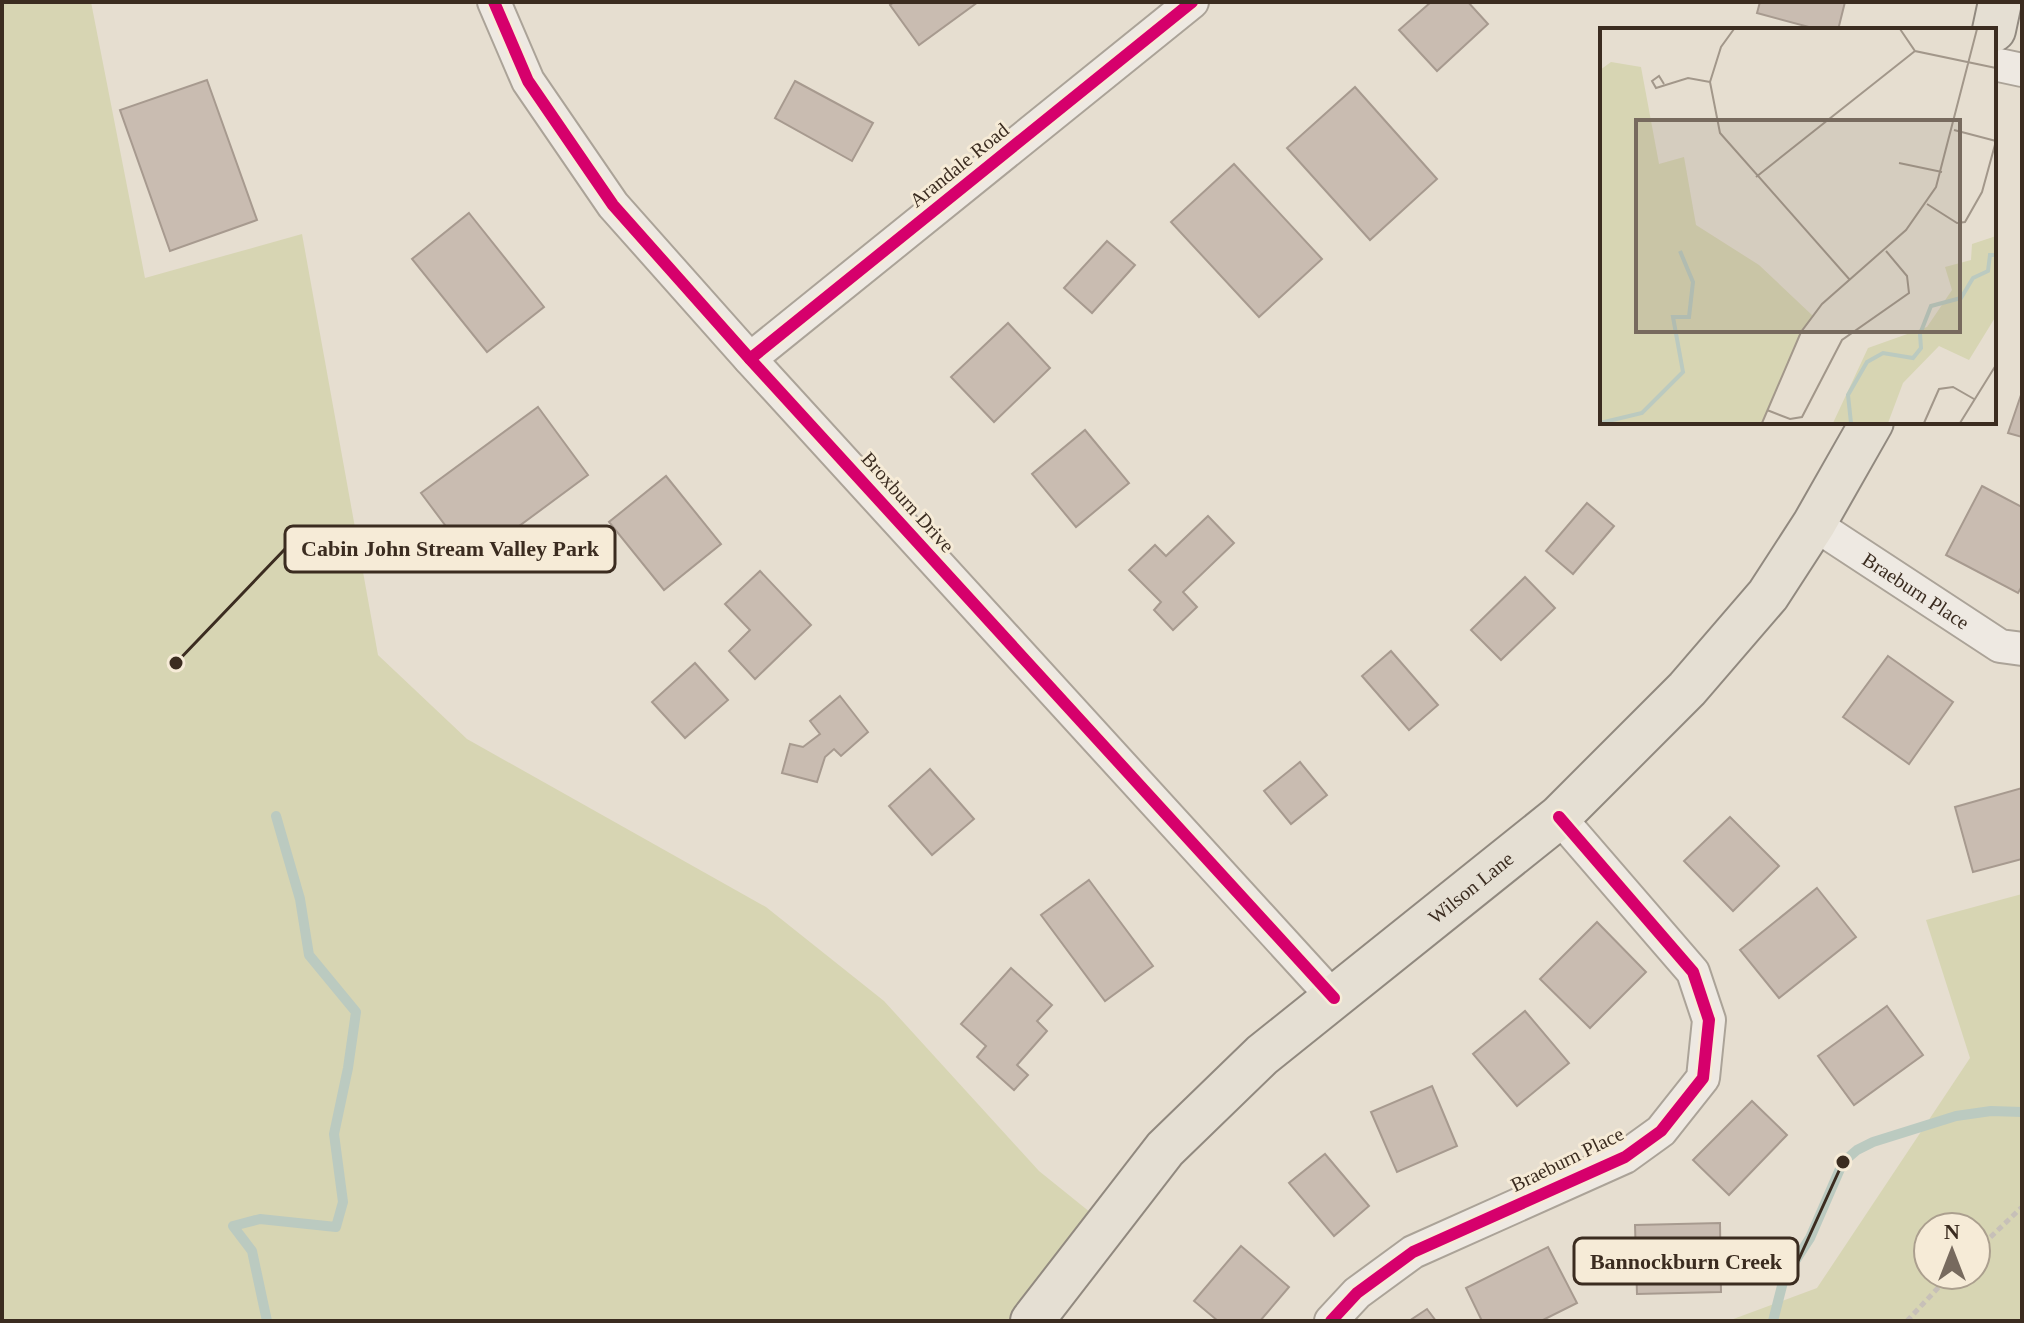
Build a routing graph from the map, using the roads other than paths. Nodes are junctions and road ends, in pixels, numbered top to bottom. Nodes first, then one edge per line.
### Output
1 (494, 2) edge
2 (1192, 2) edge
3 (2000, 2) edge
4 (1994, 28) edge
5 (1996, 64) edge
6 (2022, 70) edge
7 (750, 359) junction
8 (1871, 424) edge
9 (1814, 524) junction
10 (2022, 649) edge
11 (1559, 817) junction
12 (1334, 998) junction
13 (1032, 1321) edge
14 (1331, 1321) edge

1 - 7 street, Broxburn Drive
2 - 7 street, Arandale Road
3 - 4 main road
5 - 6 street
7 - 12 street, Broxburn Drive
8 - 9 main road, Wilson Lane
9 - 10 street, Braeburn Place
9 - 11 main road, Wilson Lane
11 - 12 main road, Wilson Lane
11 - 14 street, Braeburn Place
12 - 13 main road, Wilson Lane

